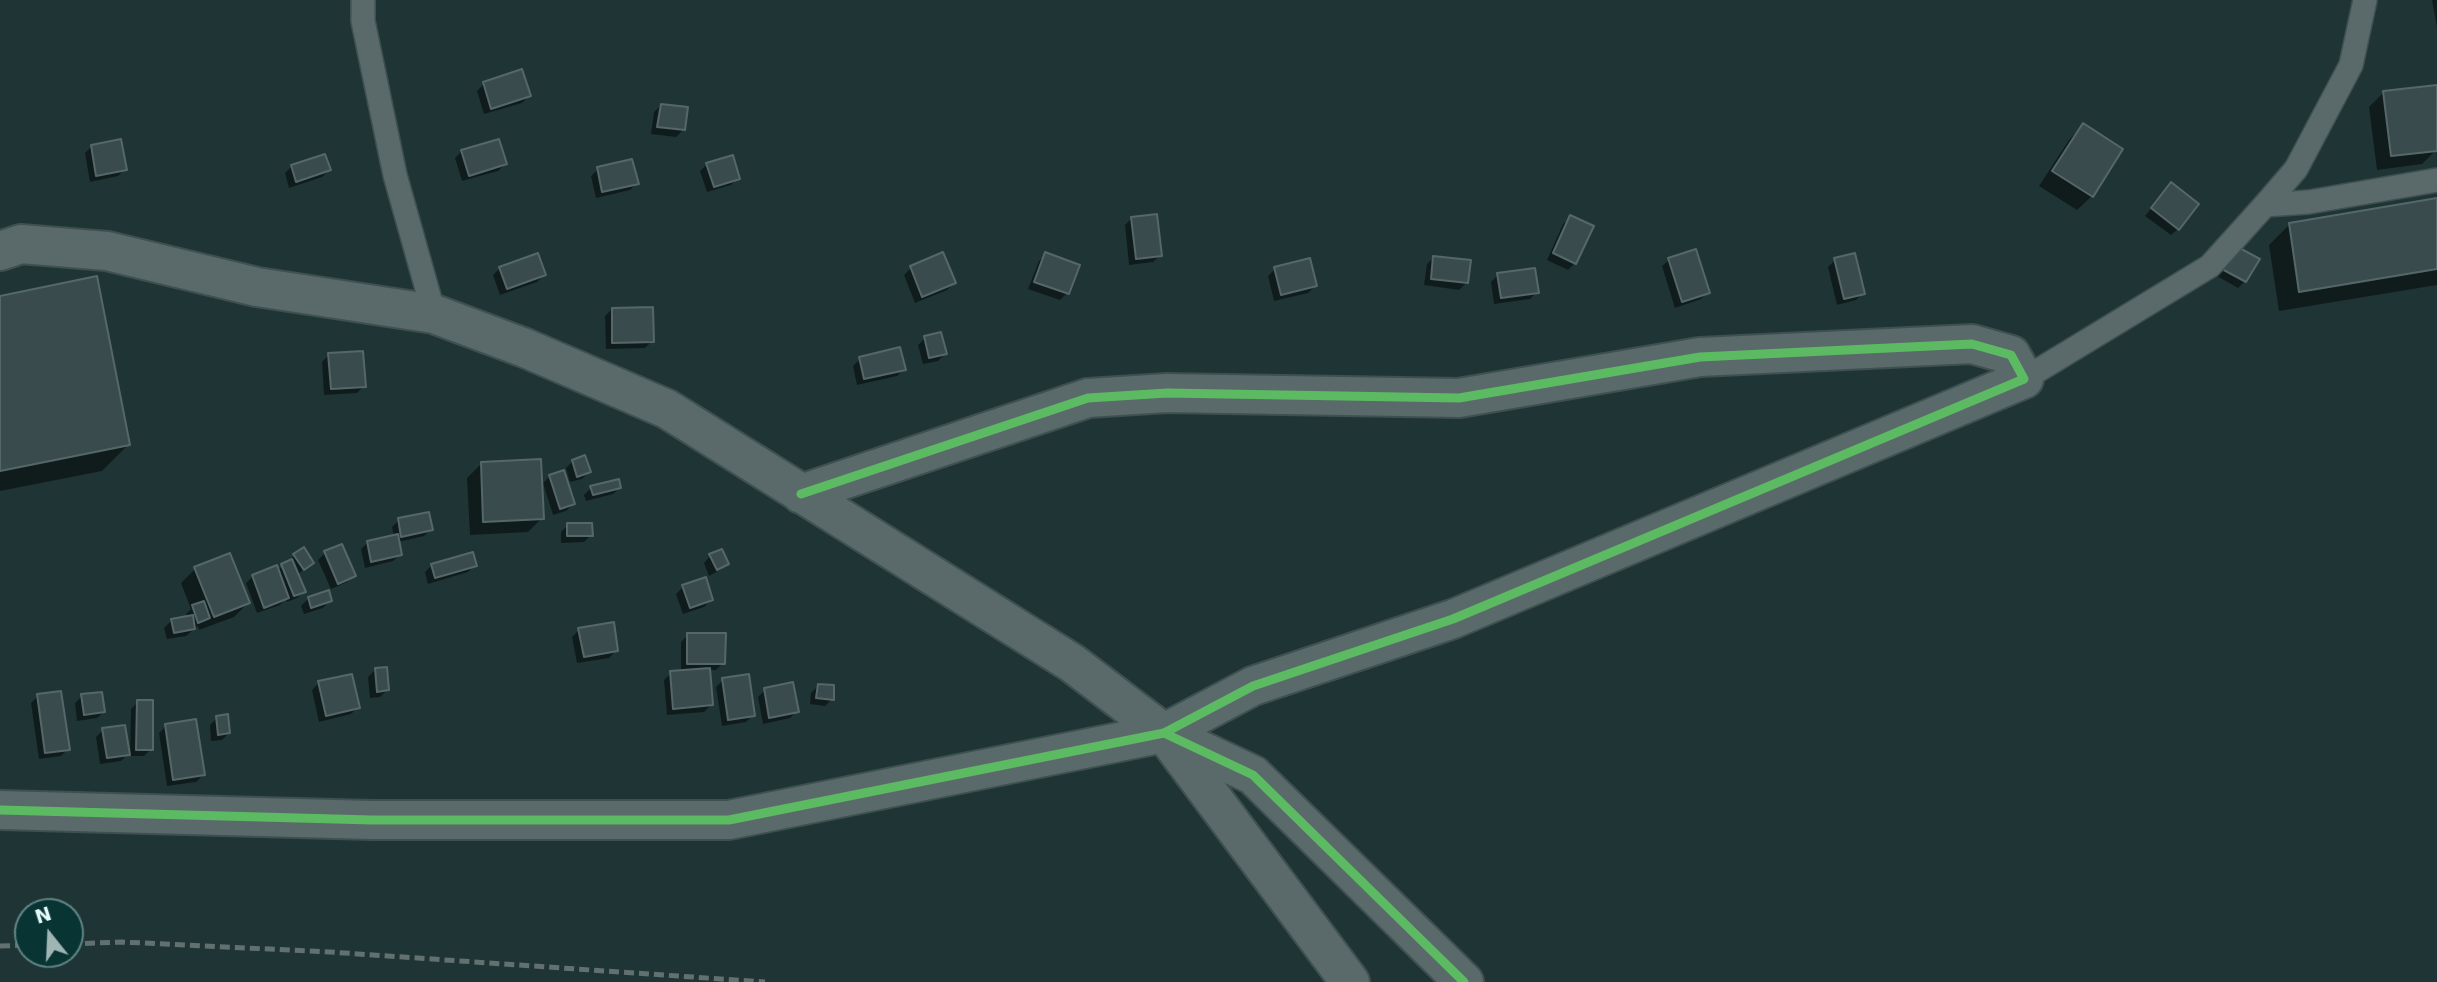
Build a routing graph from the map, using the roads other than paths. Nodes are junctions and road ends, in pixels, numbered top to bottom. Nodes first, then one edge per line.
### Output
1 (363, 0) edge
2 (2365, 0) edge
3 (2437, 180) edge
4 (2265, 205) junction
5 (0, 251) edge
6 (434, 314) junction
7 (2024, 379) junction
8 (801, 494) junction
9 (1164, 733) junction
10 (0, 810) edge
11 (1350, 982) edge
12 (1464, 982) edge

1 - 6 lane
2 - 4 lane
3 - 4 lane
4 - 7 lane
5 - 6 street
6 - 8 street
7 - 8 street
7 - 9 street
8 - 9 street
9 - 10 street
9 - 11 street
9 - 12 street

